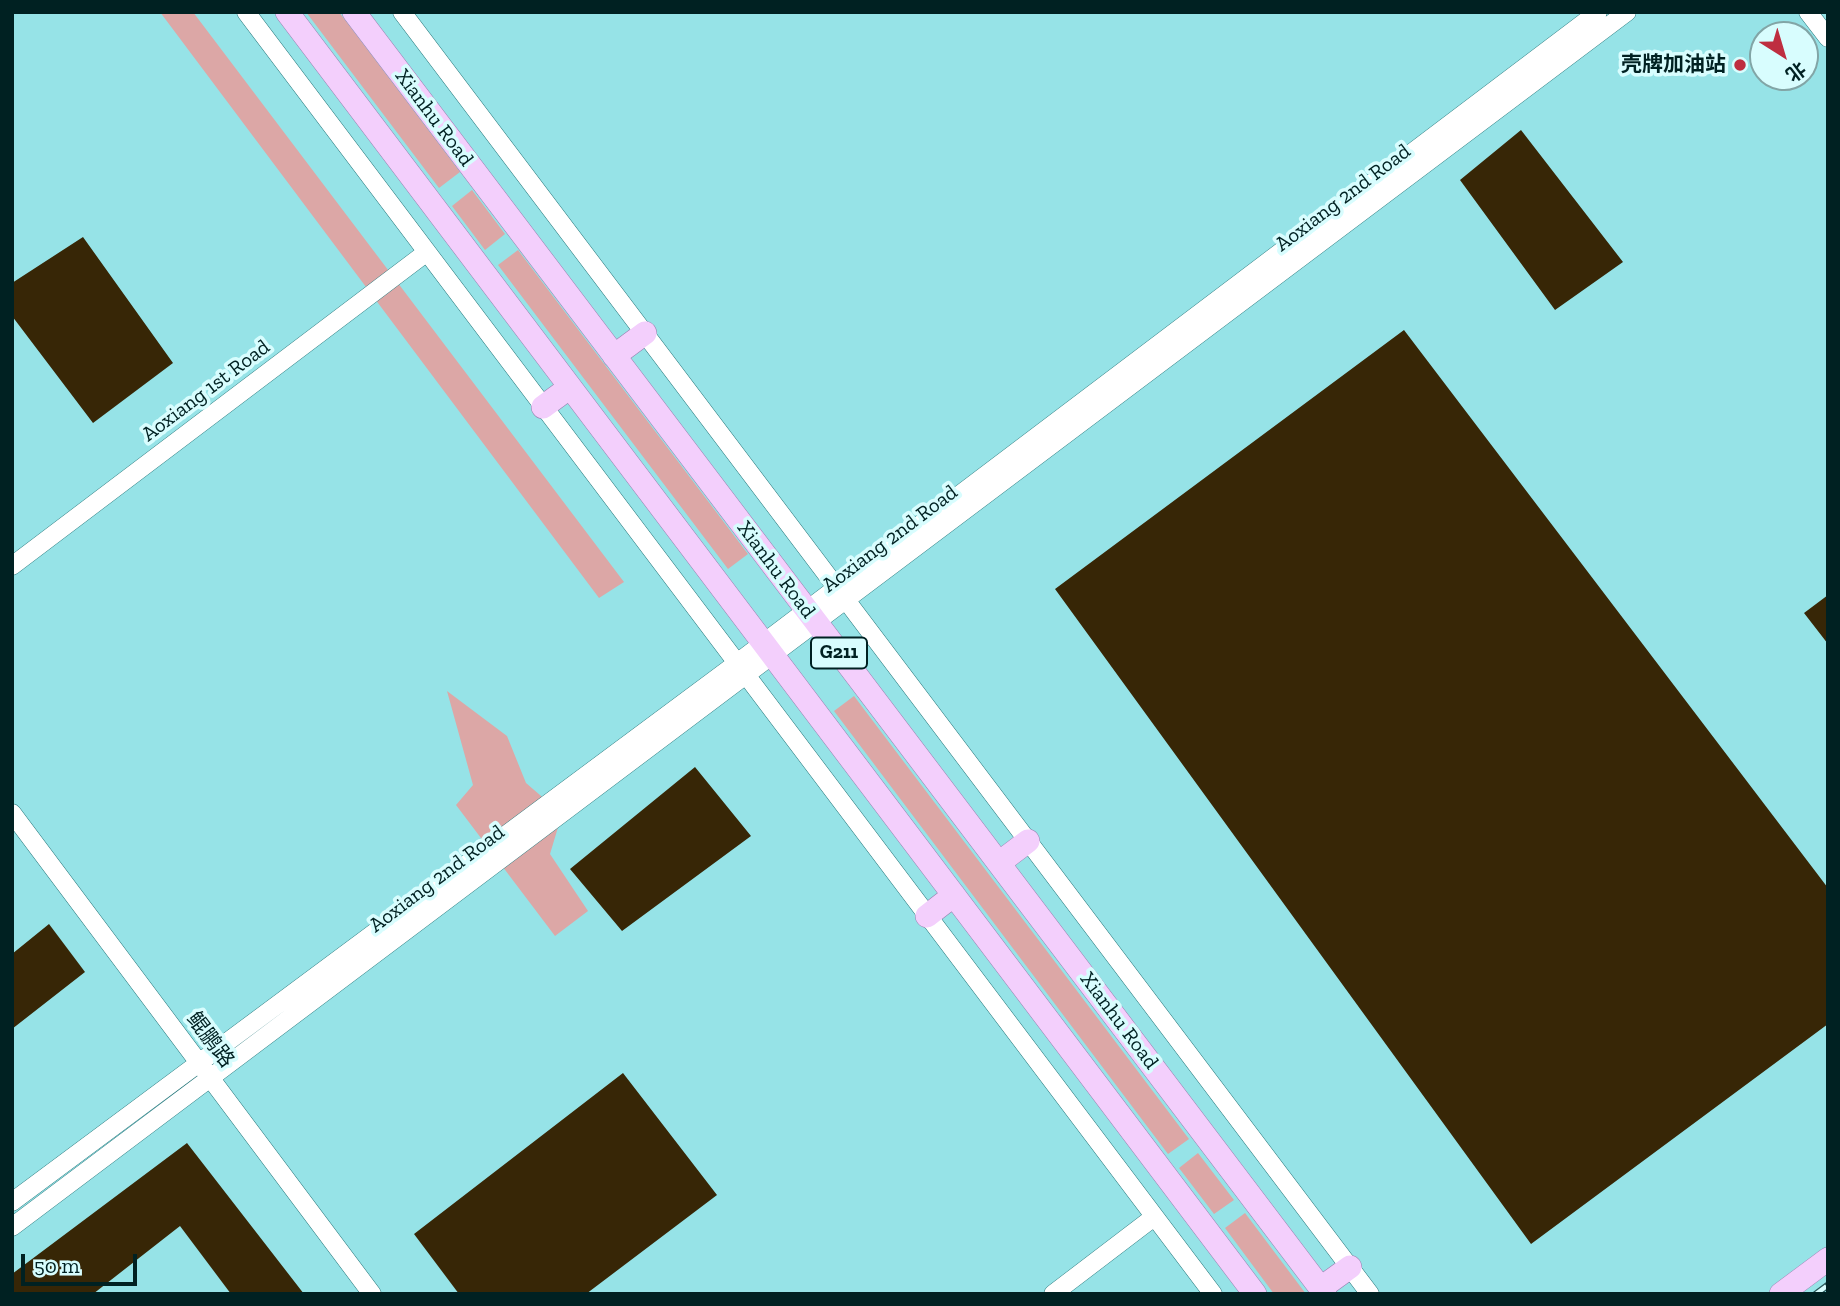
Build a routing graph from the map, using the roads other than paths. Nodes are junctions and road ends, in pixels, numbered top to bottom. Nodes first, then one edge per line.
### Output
1 (246, 12) edge
2 (287, 12) edge
3 (354, 12) edge
4 (401, 12) edge
5 (1598, 12) edge
6 (1627, 12) edge
7 (1808, 12) edge
8 (1828, 38) edge
9 (427, 253) junction
10 (645, 333) junction
11 (614, 356) junction
12 (570, 387) junction
13 (543, 407) junction
14 (12, 566) edge
15 (841, 593) junction
16 (811, 616) junction
17 (768, 649) junction
18 (741, 669) junction
19 (12, 813) edge
20 (1028, 841) junction
21 (999, 863) junction
22 (954, 895) junction
23 (927, 916) junction
24 (205, 1070) junction
25 (12, 1202) edge
26 (1154, 1217) junction
27 (12, 1227) edge
28 (1828, 1259) edge
29 (1350, 1267) junction
30 (1323, 1291) edge
31 (372, 1294) edge
32 (1053, 1294) edge
33 (1213, 1294) edge
34 (1255, 1294) edge
35 (1370, 1294) edge
36 (1781, 1294) edge

1 - 9 street
2 - 12 main road, G211
3 - 11 main road, Xianhu Road / G211
4 - 10 street, Xianhu Road
5 - 15 street, Aoxiang 2nd Road
6 - 15 street, Aoxiang 2nd Road
7 - 8 street
9 - 13 street
9 - 14 street, Aoxiang 1st Road
10 - 11 main road
10 - 15 street, Xianhu Road
11 - 16 main road, Xianhu Road / G211
12 - 13 main road
12 - 17 main road, G211
13 - 18 street
15 - 16 street, Aoxiang 2nd Road
15 - 20 street, Xianhu Road
16 - 17 street, Aoxiang 2nd Road
16 - 21 main road, Xianhu Road / G211
17 - 18 street, Aoxiang 2nd Road
17 - 22 main road, G211
18 - 23 street
18 - 24 street, Aoxiang 2nd Road
19 - 24 street, 鲲鹏路
20 - 21 main road
20 - 29 street, Xianhu Road
21 - 30 main road, Xianhu Road / G211
22 - 23 main road
22 - 34 main road, G211
23 - 26 street
24 - 25 street, Aoxiang 2nd Road
24 - 27 street, Aoxiang 2nd Road
24 - 31 street, 鲲鹏路
26 - 32 street
26 - 33 street
28 - 36 main road
29 - 30 main road
29 - 35 street, Xianhu Road

